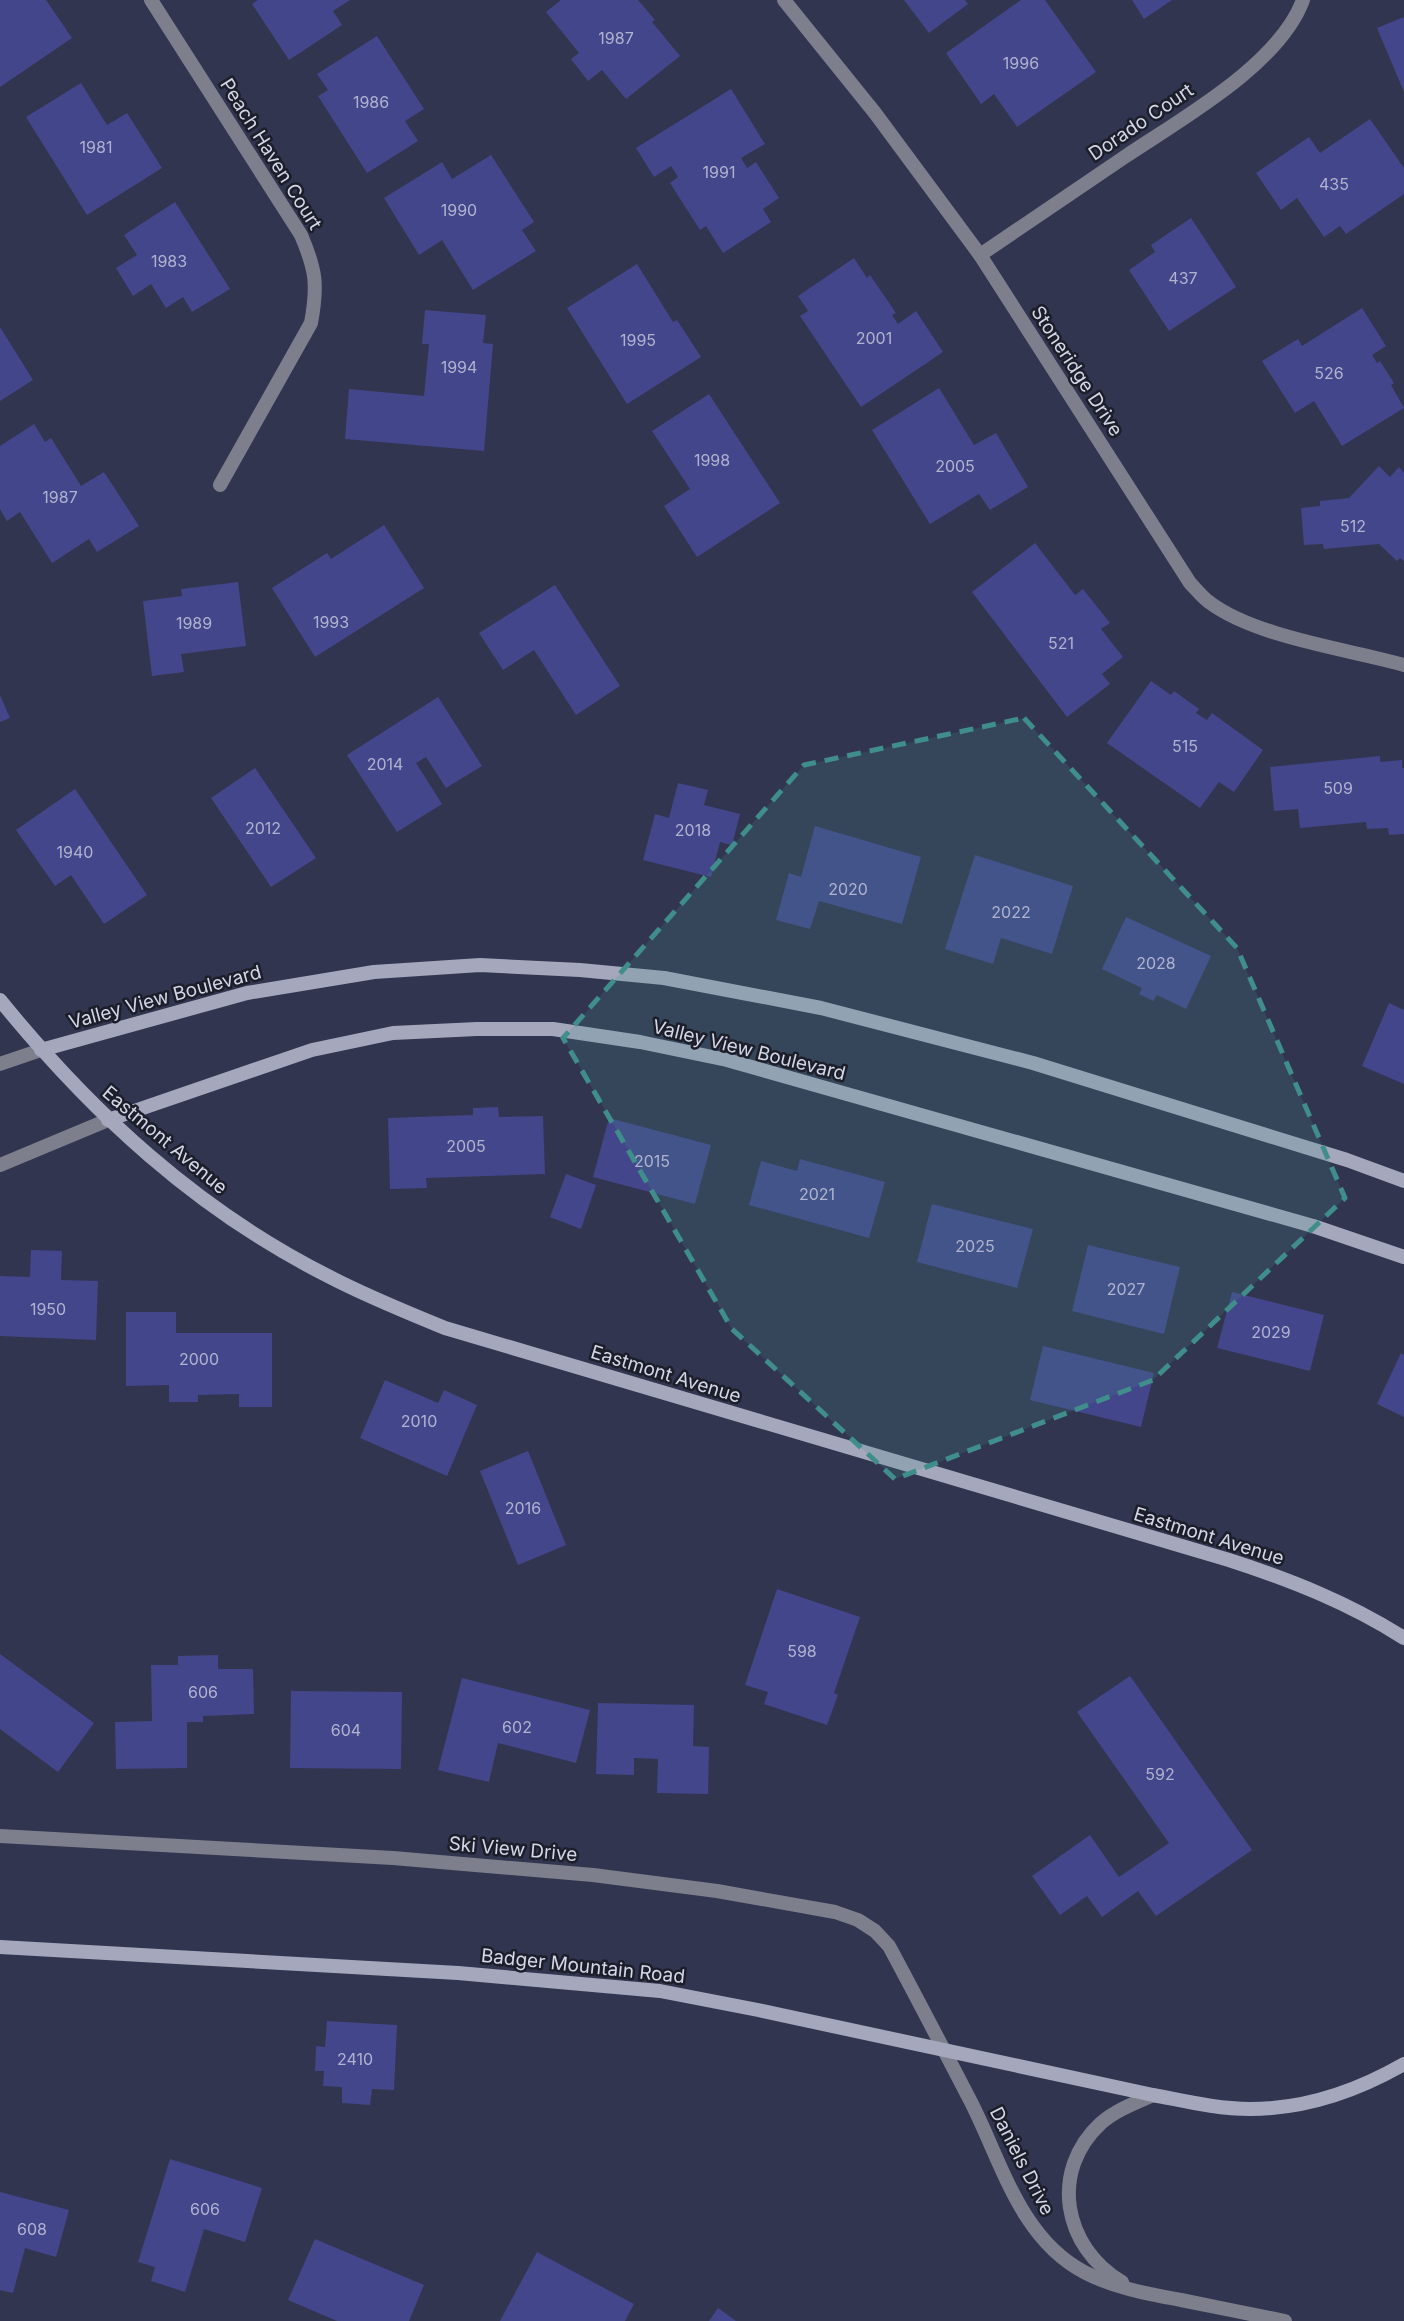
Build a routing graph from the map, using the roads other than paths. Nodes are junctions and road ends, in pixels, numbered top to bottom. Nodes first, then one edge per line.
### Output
1 (151, 0) edge
2 (784, 0) edge
3 (1303, 0) edge
4 (980, 255) junction
5 (220, 485) dead end
6 (1404, 665) edge
7 (0, 1000) edge
8 (41, 1050) junction
9 (0, 1065) edge
10 (108, 1120) junction
11 (0, 1165) edge
12 (1404, 1181) edge
13 (1404, 1257) edge
14 (1404, 1638) edge
15 (0, 1836) edge
16 (0, 1947) edge
17 (946, 2052) junction
18 (1404, 2064) edge
19 (1153, 2095) junction
20 (1138, 2292) junction
21 (1285, 2321) edge

1 - 5 street, Peach Haven Court
2 - 4 street, Stoneridge Drive
3 - 4 street, Dorado Court
4 - 6 street, Stoneridge Drive
7 - 8 main road, Eastmont Avenue
8 - 9 street, Valley View Boulevard
8 - 10 main road, Eastmont Avenue
8 - 12 main road, Valley View Boulevard
10 - 11 street, Valley View Boulevard
10 - 13 main road, Valley View Boulevard
10 - 14 main road, Eastmont Avenue
15 - 17 street, Ski View Drive
16 - 17 main road, Badger Mountain Road
17 - 19 main road, Badger Mountain Road
17 - 20 street, Daniels Drive
18 - 19 main road, Badger Mountain Road
19 - 20 street
20 - 21 street, Daniels Drive

